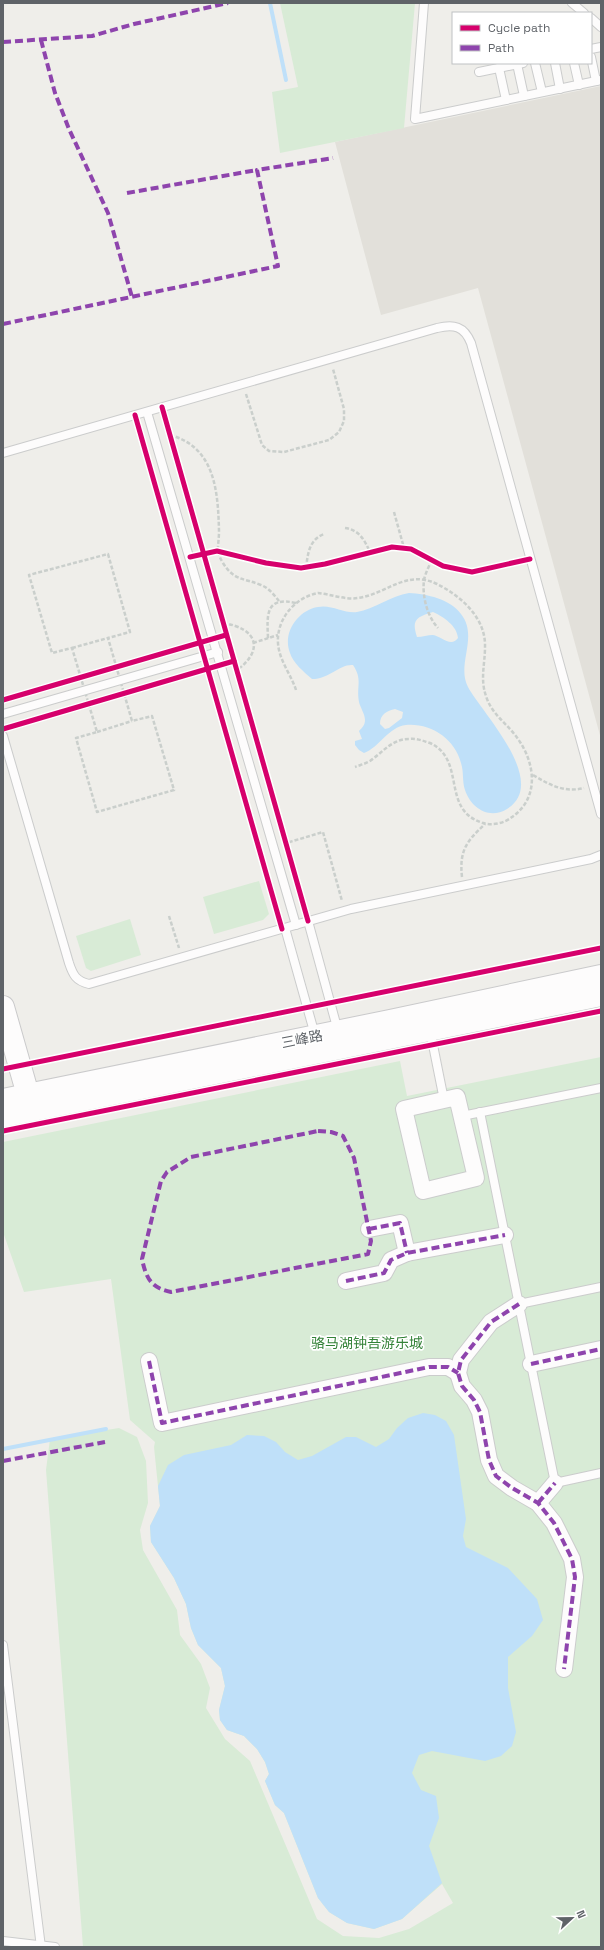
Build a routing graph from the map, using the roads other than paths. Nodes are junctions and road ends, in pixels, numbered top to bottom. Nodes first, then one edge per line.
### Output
1 (424, 3) edge
2 (572, 3) edge
3 (583, 12) edge
4 (592, 19) edge
5 (601, 27) edge
6 (592, 60) edge
7 (520, 64) edge
8 (535, 64) edge
9 (555, 64) edge
10 (574, 64) edge
11 (499, 68) junction
12 (479, 72) dead end
13 (598, 81) edge
14 (579, 85) junction
15 (560, 89) junction
16 (542, 92) junction
17 (524, 96) junction
18 (506, 100) junction
19 (147, 412) junction
20 (3, 453) edge
21 (218, 652) junction
22 (3, 714) edge
23 (3, 736) edge
24 (601, 814) edge
25 (601, 854) edge
26 (308, 921) junction
27 (296, 925) junction
28 (286, 928) junction
29 (601, 976) edge
30 (601, 995) edge
31 (3, 1007) edge
32 (429, 1022) junction
33 (340, 1040) junction
34 (318, 1044) junction
35 (601, 1088) edge
36 (444, 1100) junction
37 (30, 1102) junction
38 (4, 1105) edge
39 (480, 1112) junction
40 (462, 1116) junction
41 (369, 1230) dead end
42 (505, 1235) junction
43 (406, 1253) junction
44 (346, 1281) dead end
45 (601, 1287) edge
46 (519, 1304) junction
47 (601, 1349) edge
48 (149, 1361) dead end
49 (531, 1364) junction
50 (458, 1373) junction
51 (601, 1473) edge
52 (555, 1483) junction
53 (538, 1503) junction
54 (3, 1645) edge
55 (564, 1669) dead end
56 (5, 1678) edge
57 (3, 1941) edge
58 (41, 1946) edge
59 (55, 1947) edge

1 - 18 lane
2 - 3 lane
4 - 5 lane
6 - 13 lane
7 - 11 lane
7 - 17 lane
8 - 16 lane
9 - 15 lane
10 - 14 lane
11 - 12 lane
11 - 18 lane
13 - 14 lane
14 - 15 lane
15 - 16 lane
16 - 17 lane
17 - 18 lane
19 - 20 lane
19 - 21 lane
19 - 24 lane
21 - 22 lane
21 - 27 lane
23 - 28 lane
25 - 26 lane
26 - 27 lane
26 - 33 lane
27 - 28 lane
28 - 34 lane
29 - 32 main road, 三峰路
30 - 32 main road, 三峰路
31 - 37 main road
32 - 33 main road, 三峰路
32 - 36 lane
33 - 34 main road, 三峰路
34 - 37 main road, 三峰路
35 - 39 lane
36 - 40 street
36 - 40 street
37 - 38 main road, 三峰路
39 - 40 lane
39 - 42 lane
41 - 43 street
42 - 43 street
42 - 46 lane
43 - 44 street
45 - 46 lane
46 - 49 lane
46 - 50 street
47 - 49 street
48 - 50 street
49 - 52 lane
50 - 53 street
51 - 52 lane
52 - 53 street
53 - 55 street
54 - 56 lane
56 - 58 lane
57 - 58 lane
58 - 59 lane

